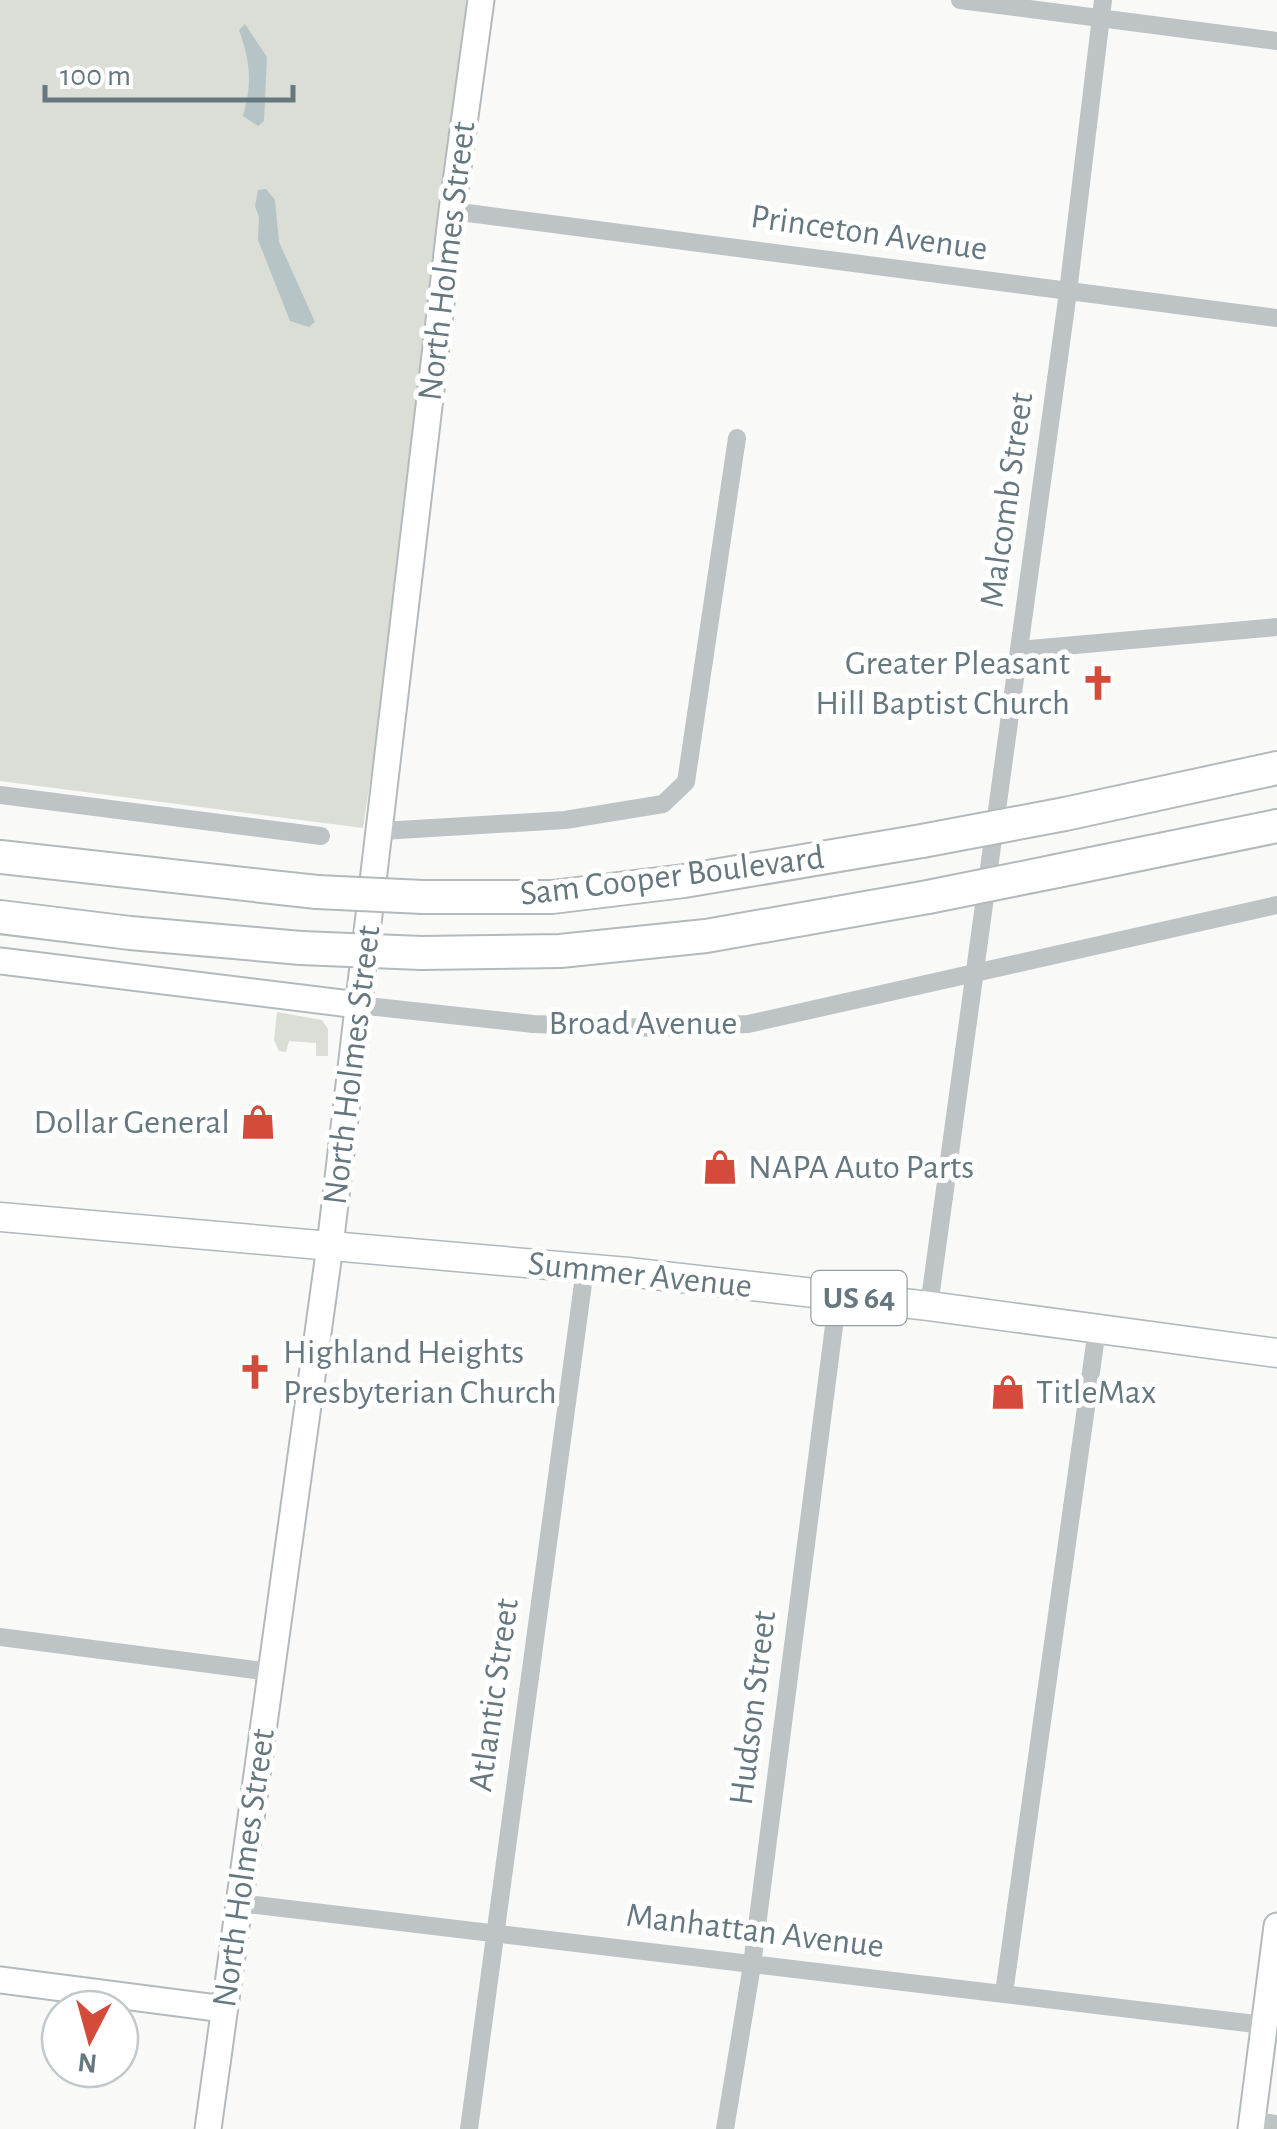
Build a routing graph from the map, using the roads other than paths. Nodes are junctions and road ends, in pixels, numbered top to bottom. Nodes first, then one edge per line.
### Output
1 (481, 0) edge
2 (960, 0) edge
3 (1102, 9) edge
4 (1277, 41) edge
5 (452, 210) junction
6 (1068, 292) junction
7 (1277, 318) edge
8 (737, 438) dead end
9 (1277, 627) edge
10 (1019, 650) junction
11 (1277, 768) edge
12 (0, 795) edge
13 (1277, 826) edge
14 (382, 830) junction
15 (321, 836) dead end
16 (0, 857) edge
17 (1277, 905) edge
18 (0, 917) edge
19 (0, 961) edge
20 (975, 975) junction
21 (358, 1005) junction
22 (0, 1218) edge
23 (330, 1246) junction
24 (584, 1269) junction
25 (838, 1296) junction
26 (929, 1306) junction
27 (1097, 1329) junction
28 (1277, 1353) edge
29 (0, 1637) edge
30 (270, 1672) junction
31 (239, 1903) junction
32 (1277, 1926) edge
33 (494, 1933) junction
34 (752, 1965) junction
35 (0, 1980) edge
36 (1004, 1993) junction
37 (224, 2009) junction
38 (1264, 2025) junction
39 (1260, 2124) edge
40 (208, 2129) edge
41 (469, 2129) edge
42 (725, 2129) edge

1 - 5 street, North Holmes Street
2 - 3 street
3 - 4 street
3 - 6 street, Malcomb Street
5 - 6 street, Princeton Avenue
5 - 14 street, North Holmes Street
6 - 7 street, Princeton Avenue
6 - 10 street, Malcomb Street
8 - 14 street
9 - 10 street
10 - 20 street, Malcomb Street
11 - 16 highway, Sam Cooper Boulevard, bridge
12 - 15 street
13 - 18 highway, Sam Cooper Boulevard, bridge
14 - 21 street, North Holmes Street
17 - 20 street, Broad Avenue
19 - 21 street, Broad Avenue
20 - 21 street, Broad Avenue
20 - 26 street, Malcomb Street
21 - 23 street, North Holmes Street
22 - 23 main road, Summer Avenue / US 64
23 - 24 main road, Summer Avenue / US 64
23 - 30 street, North Holmes Street
24 - 25 main road, Summer Avenue / US 64
24 - 33 street, Atlantic Street
25 - 26 main road, Summer Avenue / US 64
25 - 34 street, Hudson Street
26 - 27 main road, Summer Avenue / US 64
27 - 28 main road, Summer Avenue / US 64
27 - 36 street
29 - 30 street
30 - 31 street, North Holmes Street
31 - 33 street, Manhattan Avenue
31 - 37 street, North Holmes Street
32 - 38 street
33 - 34 street, Manhattan Avenue
33 - 41 street, Atlantic Street
34 - 36 street, Manhattan Avenue
34 - 42 street, Hudson Street
35 - 37 street
36 - 38 street, Manhattan Avenue
37 - 40 street, North Holmes Street
38 - 39 street

